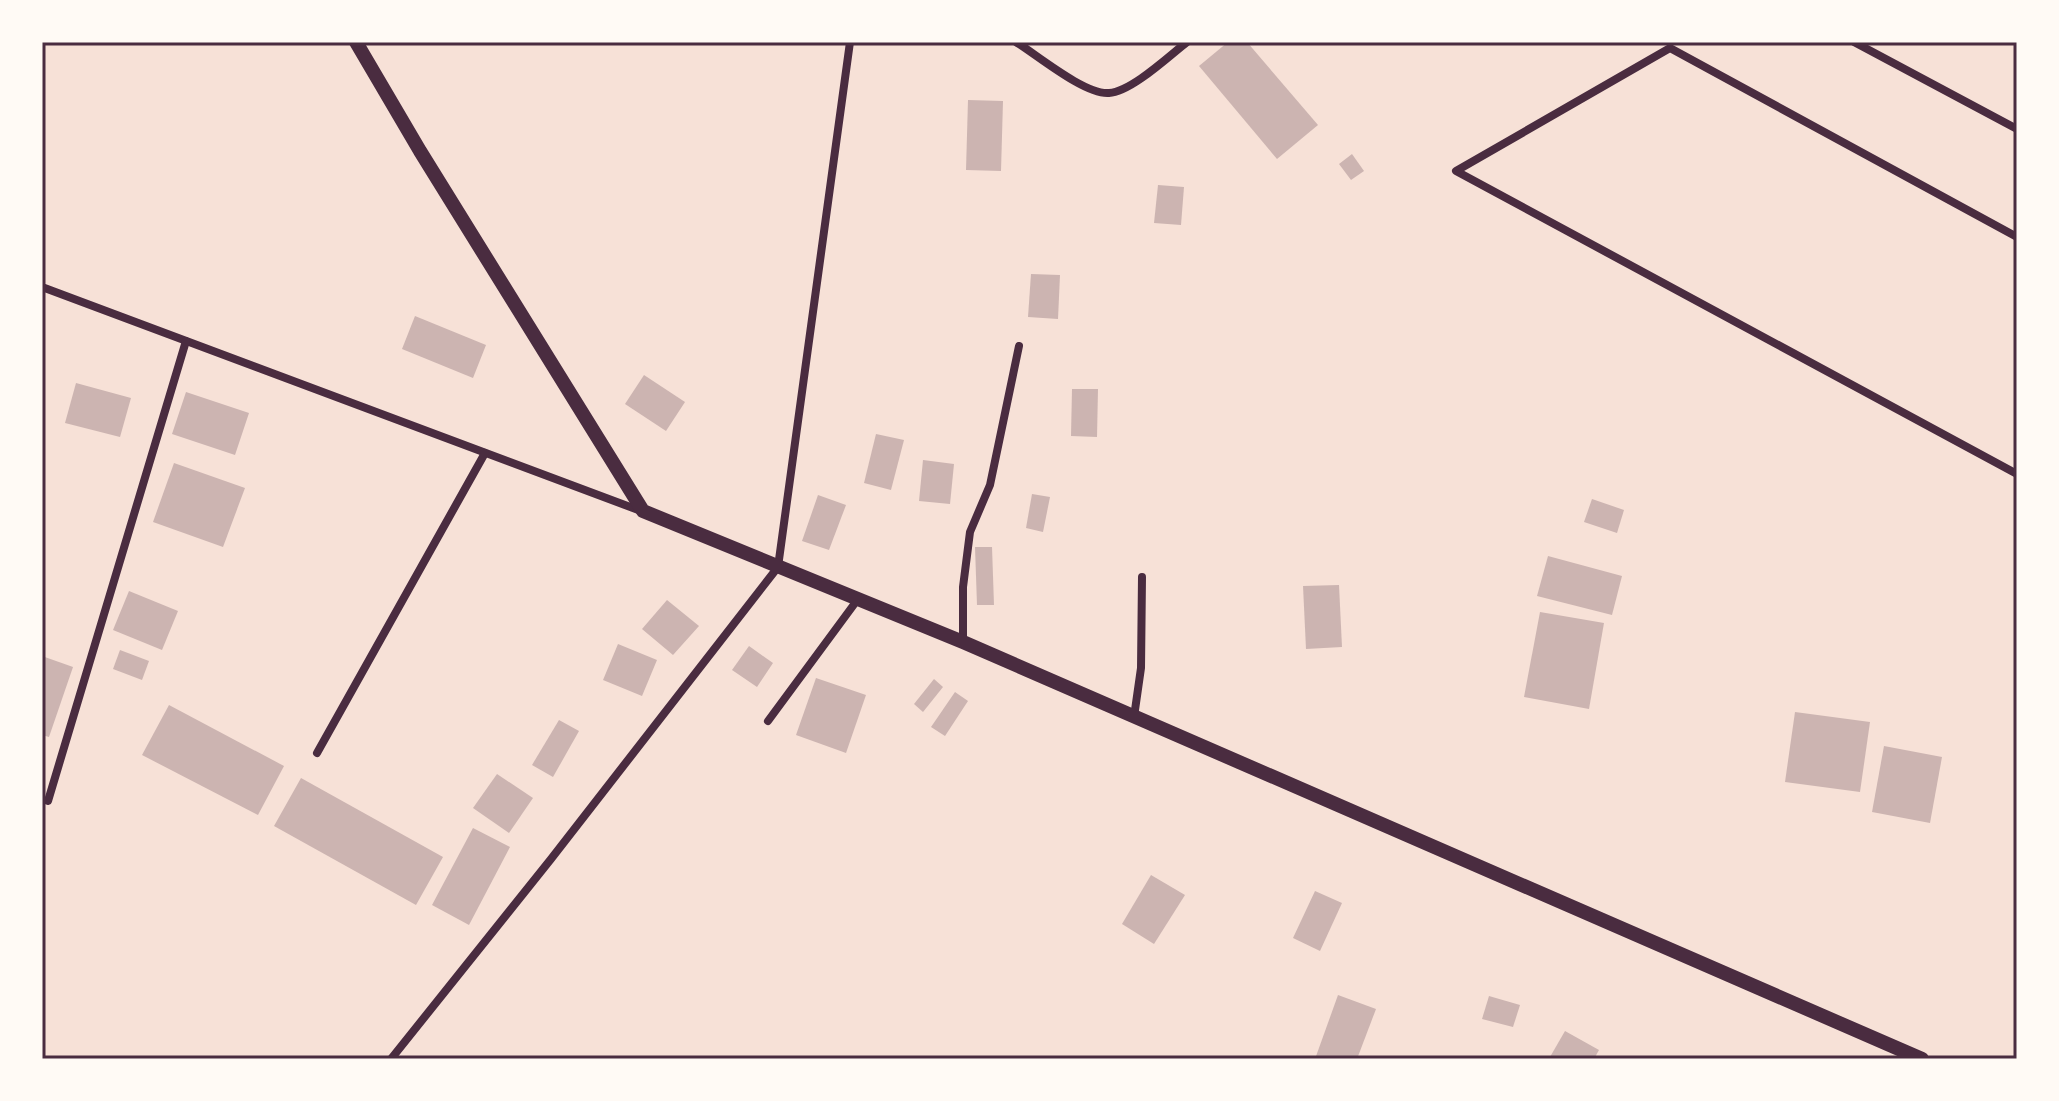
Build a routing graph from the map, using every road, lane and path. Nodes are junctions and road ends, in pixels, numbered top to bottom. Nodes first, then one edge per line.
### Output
1 (356, 42) edge
2 (850, 42) edge
3 (1016, 42) edge
4 (1187, 42) edge
5 (1854, 42) edge
6 (2017, 129) edge
7 (2017, 237) edge
8 (42, 287) edge
9 (186, 341) junction
10 (1019, 346) dead end
11 (485, 453) junction
12 (2017, 474) edge
13 (643, 511) junction
14 (778, 567) junction
15 (1142, 577) dead end
16 (858, 599) junction
17 (963, 642) junction
18 (1134, 717) junction
19 (768, 721) dead end
20 (317, 753) dead end
21 (48, 801) dead end
22 (391, 1059) edge
23 (1922, 1059) edge

1 - 13 street
2 - 14 street
3 - 4 street
5 - 6 street
7 - 12 street
8 - 9 street
9 - 11 street
9 - 21 street
10 - 17 street
11 - 13 street
11 - 20 street
13 - 14 street
14 - 16 street
14 - 22 street
15 - 18 street
16 - 17 street
16 - 19 street
17 - 18 street
18 - 23 street

